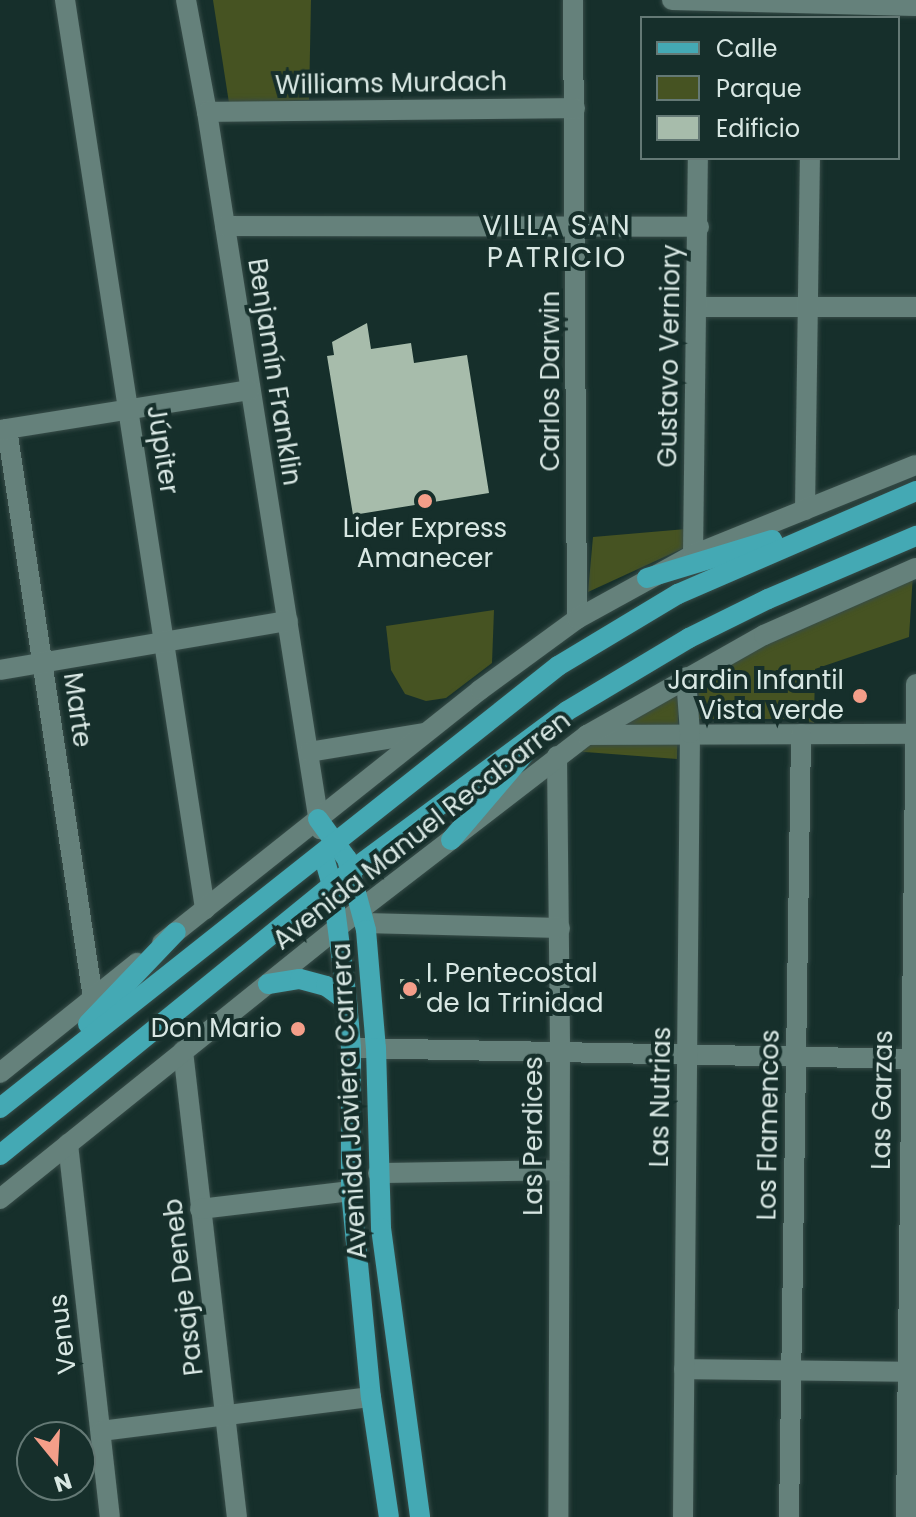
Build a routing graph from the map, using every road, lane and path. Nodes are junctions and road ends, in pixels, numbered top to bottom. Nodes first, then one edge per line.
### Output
1 (65, 0) edge
2 (186, 0) edge
3 (573, 0) edge
4 (672, 0) edge
5 (698, 0) edge
6 (916, 6) edge
7 (811, 7) edge
8 (575, 108) junction
9 (207, 112) junction
10 (698, 160) edge
11 (810, 160) edge
12 (225, 226) junction
13 (577, 227) junction
14 (699, 227) junction
15 (697, 307) junction
16 (809, 307) junction
17 (916, 307) edge
18 (250, 390) junction
19 (129, 409) junction
20 (3, 429) edge
21 (916, 465) edge
22 (916, 491) edge
23 (805, 510) junction
24 (838, 524) junction
25 (916, 536) edge
26 (693, 555) junction
27 (916, 568) edge
28 (647, 578) junction
29 (577, 619) junction
30 (288, 621) junction
31 (165, 642) junction
32 (44, 662) junction
33 (0, 670) edge
34 (686, 677) junction
35 (916, 684) edge
36 (567, 711) junction
37 (427, 732) junction
38 (690, 733) junction
39 (801, 734) junction
40 (915, 734) edge
41 (587, 735) junction
42 (309, 752) junction
43 (557, 756) junction
44 (318, 819) junction
45 (451, 840) junction
46 (331, 848) junction
47 (352, 870) junction
48 (332, 885) junction
49 (205, 909) junction
50 (363, 916) junction
51 (338, 927) junction
52 (560, 928) junction
53 (176, 932) junction
54 (268, 984) junction
55 (93, 998) junction
56 (347, 1001) junction
57 (351, 1048) junction
58 (376, 1048) junction
59 (183, 1051) junction
60 (560, 1052) junction
61 (687, 1054) junction
62 (796, 1057) junction
63 (913, 1059) edge
64 (0, 1073) edge
65 (33, 1081) junction
66 (0, 1108) edge
67 (68, 1144) junction
68 (0, 1155) edge
69 (559, 1170) junction
70 (378, 1173) junction
71 (351, 1191) junction
72 (0, 1199) edge
73 (200, 1209) junction
74 (684, 1369) junction
75 (791, 1370) junction
76 (399, 1372) junction
77 (912, 1372) edge
78 (371, 1397) junction
79 (225, 1415) junction
80 (101, 1431) junction
81 (110, 1517) edge
82 (237, 1517) edge
83 (389, 1517) edge
84 (420, 1517) edge
85 (558, 1517) edge
86 (683, 1517) edge
87 (789, 1517) edge
88 (906, 1517) edge

1 - 19 street, Júpiter
2 - 9 street, Benjamín Franklin
3 - 8 street, Carlos Darwin
4 - 5 street
5 - 7 street
6 - 7 street
8 - 9 street, Williams Murdach
8 - 13 street, Carlos Darwin
9 - 12 street, Benjamín Franklin
10 - 14 street, Gustavo Verniory
11 - 16 street
12 - 13 street
12 - 18 street, Benjamín Franklin
13 - 14 street
13 - 29 street, Carlos Darwin
14 - 15 street, Gustavo Verniory
15 - 16 street
15 - 26 street, Gustavo Verniory
16 - 17 street
16 - 23 street
18 - 19 street
18 - 30 street, Benjamín Franklin
19 - 20 street
19 - 31 street, Júpiter
20 - 32 street, Marte
21 - 23 street
22 - 24 main road, Avenida Manuel Recabarren
23 - 26 street
24 - 28 main road
24 - 46 main road, Avenida Manuel Recabarren
25 - 36 main road, Avenida Manuel Recabarren
26 - 28 street
27 - 34 street, Avenida Manuel Recabarren
28 - 29 street
29 - 37 street
30 - 31 street
30 - 42 street, Benjamín Franklin
31 - 32 street
31 - 49 street, Júpiter
32 - 33 street
32 - 55 street, Marte
34 - 38 street, Las Nutrias
34 - 41 street, Avenida Manuel Recabarren
35 - 40 street, Las Garzas
36 - 45 main road
36 - 47 main road, Avenida Manuel Recabarren
37 - 42 street
37 - 44 street
38 - 39 street
38 - 41 street
38 - 61 street, Las Nutrias
39 - 40 street
39 - 62 street, Los Flamencos
40 - 63 street, Las Garzas
41 - 43 street, Avenida Manuel Recabarren
42 - 44 street, Benjamín Franklin
43 - 45 street, Avenida Manuel Recabarren
43 - 52 street, Las Perdices
44 - 46 street, Avenida Javiera Carrera
44 - 49 street
45 - 50 street, Avenida Manuel Recabarren
46 - 47 main road, Avenida Javiera Carrera
46 - 48 main road, Avenida Javiera Carrera
46 - 65 main road, Avenida Manuel Recabarren
47 - 48 main road, Avenida Manuel Recabarren
47 - 50 main road, Avenida Javiera Carrera
48 - 51 main road, Avenida Javiera Carrera
48 - 68 main road, Avenida Manuel Recabarren
49 - 53 street
50 - 51 street, Avenida Manuel Recabarren
50 - 52 street
50 - 58 main road, Avenida Javiera Carrera
51 - 54 street, Avenida Manuel Recabarren
51 - 56 main road, Avenida Javiera Carrera
52 - 60 street, Las Perdices
53 - 55 street
53 - 65 main road
54 - 56 main road
54 - 59 street, Avenida Manuel Recabarren
55 - 64 street
56 - 57 main road, Avenida Javiera Carrera
57 - 58 street
57 - 71 main road, Avenida Javiera Carrera
58 - 60 street
58 - 70 main road, Avenida Javiera Carrera
59 - 67 street, Avenida Manuel Recabarren
59 - 73 street, Pasaje Deneb
60 - 61 street
60 - 69 street, Las Perdices
61 - 62 street
61 - 74 street, Las Nutrias
62 - 63 street
62 - 75 street, Los Flamencos
63 - 77 street, Las Garzas
65 - 66 main road, Avenida Manuel Recabarren
67 - 72 street, Avenida Manuel Recabarren
67 - 80 street, Venus
69 - 70 street
69 - 85 street, Las Perdices
70 - 76 main road, Avenida Javiera Carrera
71 - 73 street
71 - 78 main road, Avenida Javiera Carrera
73 - 79 street, Pasaje Deneb
74 - 75 street
74 - 86 street, Las Nutrias
75 - 77 street
75 - 87 street, Los Flamencos
76 - 78 main road
76 - 84 main road, Avenida Javiera Carrera
77 - 88 street, Las Garzas
78 - 79 street
78 - 83 main road, Avenida Javiera Carrera
79 - 80 street
79 - 82 street, Pasaje Deneb
80 - 81 street, Venus

